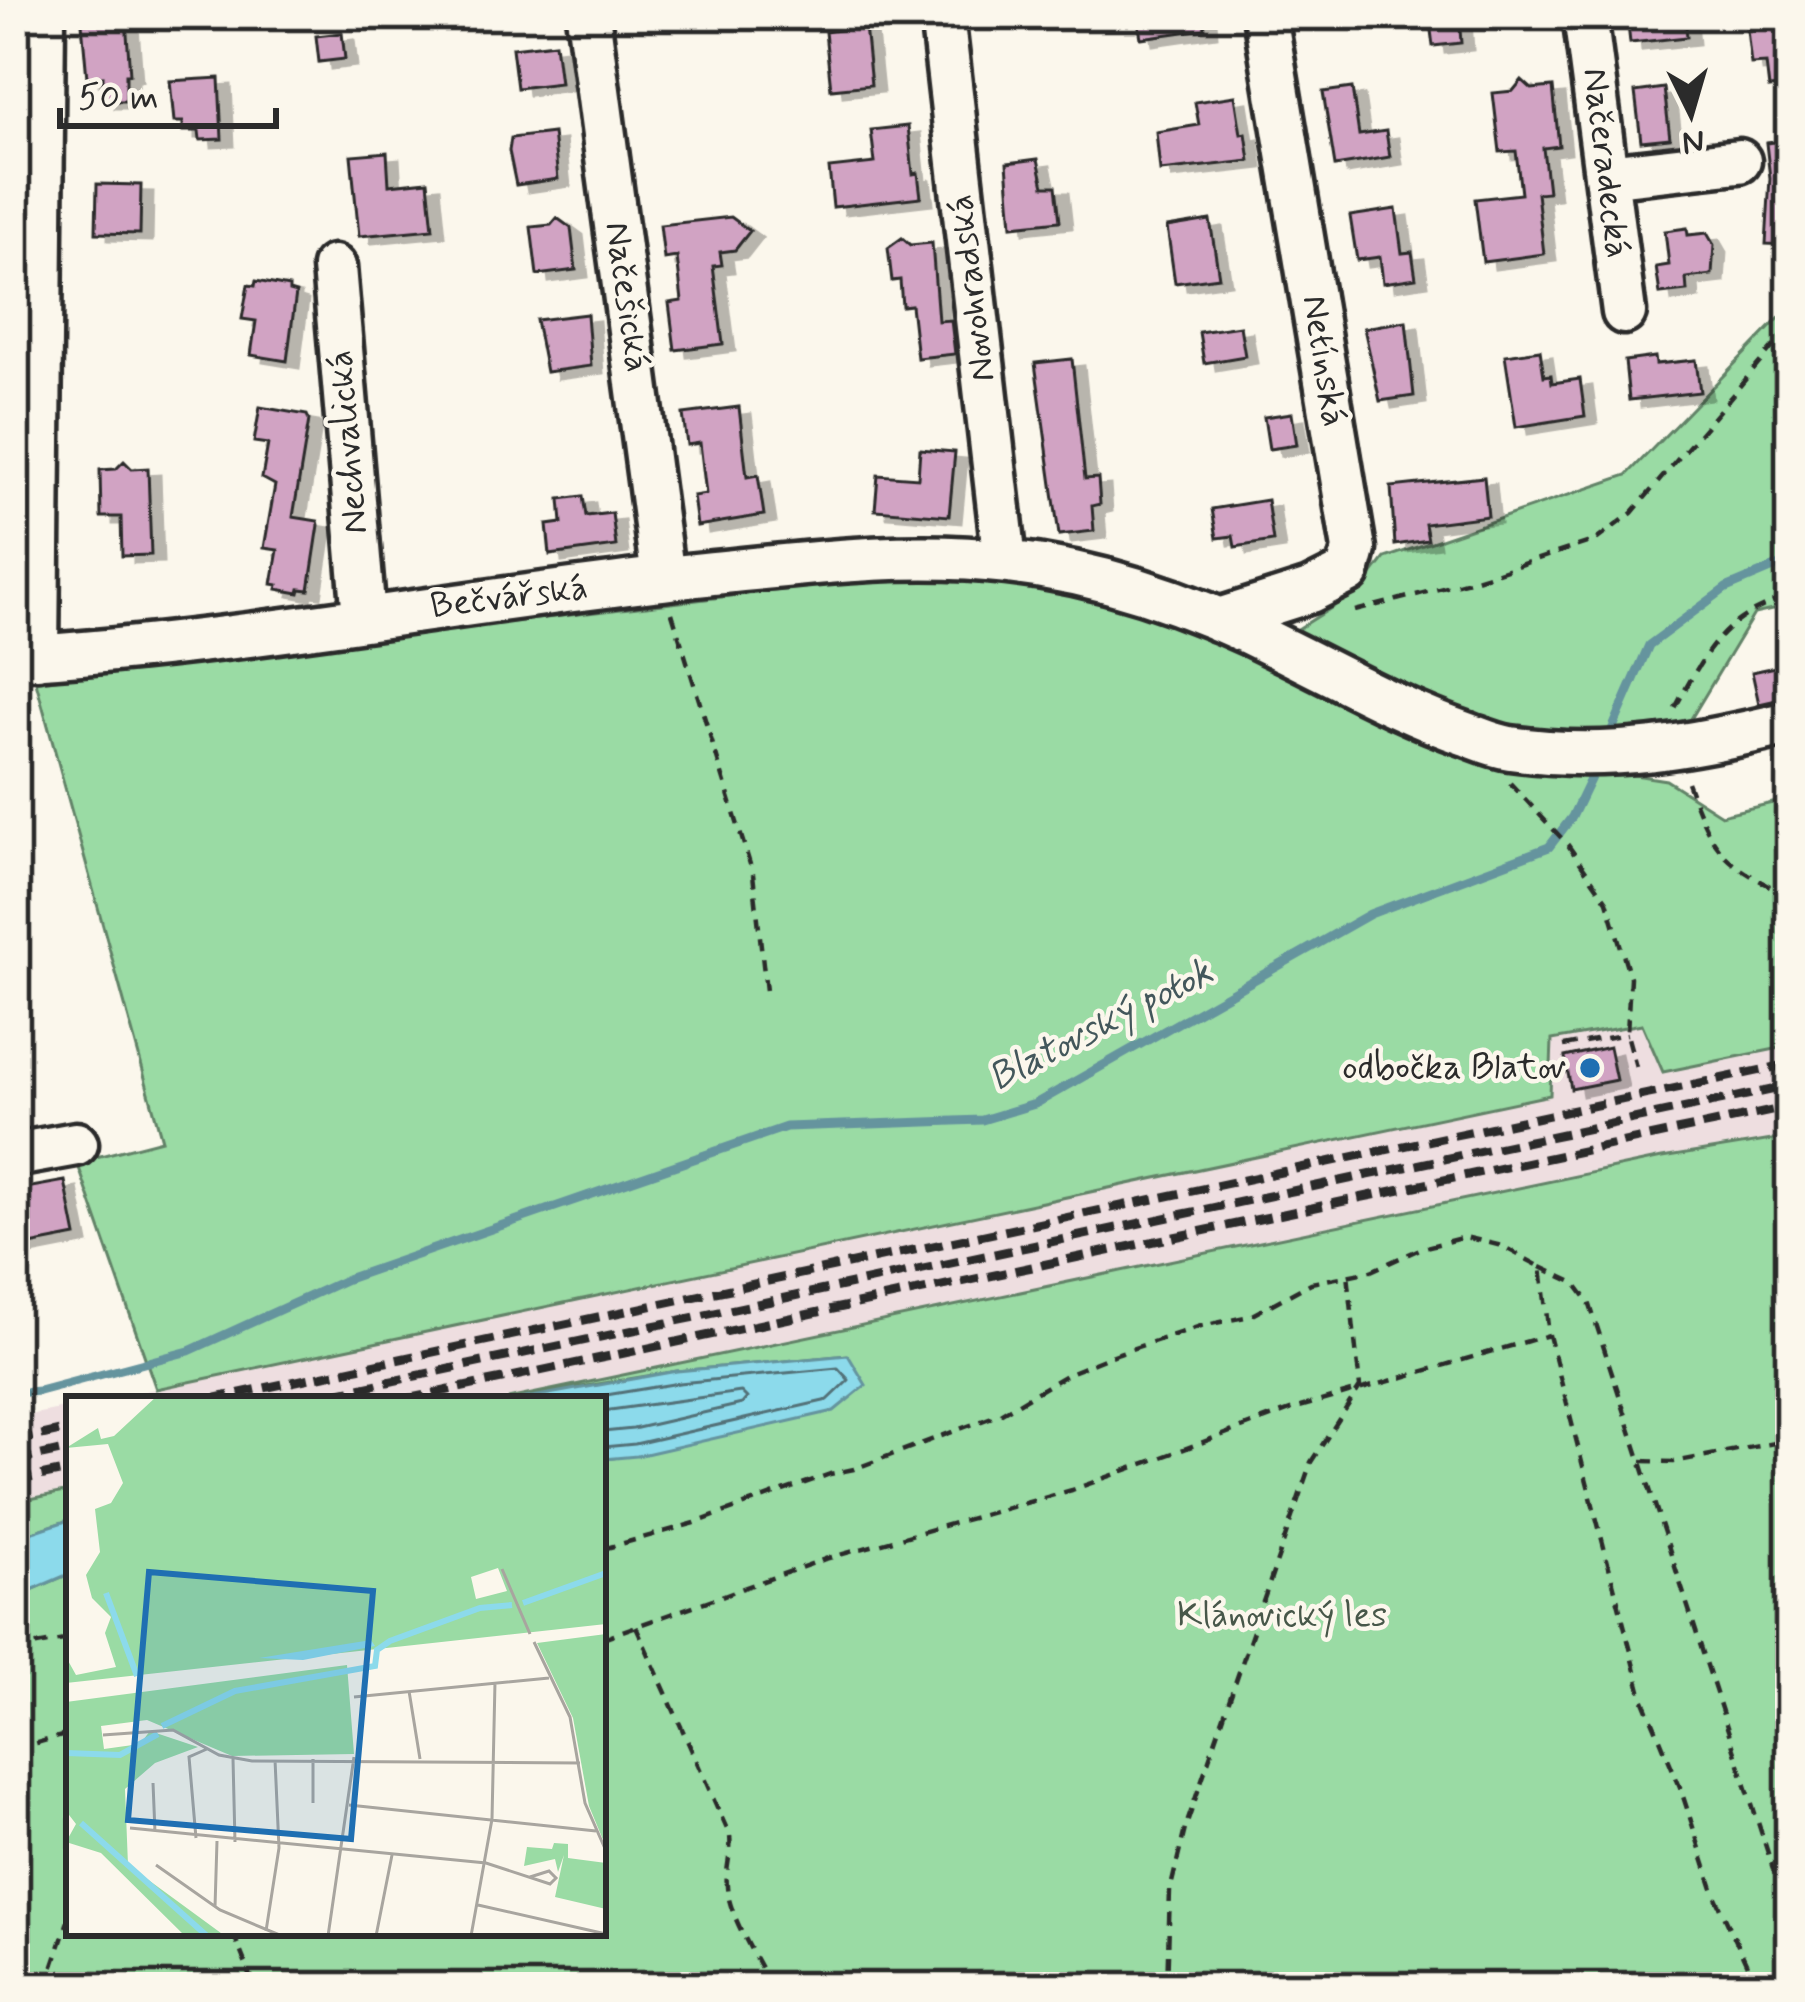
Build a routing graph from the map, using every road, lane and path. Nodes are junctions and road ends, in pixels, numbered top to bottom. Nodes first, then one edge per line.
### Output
1 (43, 15) edge
2 (588, 15) edge
3 (942, 15) edge
4 (1265, 15) edge
5 (1585, 15) edge
6 (1739, 161) dead end
7 (1606, 176) junction
8 (334, 266) dead end
9 (27, 274) edge
10 (1624, 312) dead end
11 (1790, 327) edge
12 (1005, 561) junction
13 (663, 578) junction
14 (1790, 596) edge
15 (1347, 613) dead end
16 (364, 617) junction
17 (1219, 620) junction
18 (26, 657) edge
19 (1790, 723) edge
20 (1506, 748) junction
21 (1635, 754) junction
22 (1790, 896) edge
23 (766, 991) dead end
24 (1627, 1034) junction
25 (1564, 1046) dead end
26 (1636, 1067) dead end
27 (76, 1144) dead end
28 (15, 1155) edge
29 (1541, 1267) junction
30 (1348, 1274) junction
31 (1549, 1335) junction
32 (1360, 1387) junction
33 (1790, 1439) edge
34 (1642, 1461) junction
35 (606, 1548) edge
36 (636, 1626) junction
37 (606, 1637) edge
38 (66, 1640) edge
39 (15, 1649) edge
40 (66, 1735) edge
41 (15, 1750) edge
42 (1790, 1921) edge
43 (66, 1927) edge
44 (234, 1936) edge
45 (46, 1987) edge
46 (255, 1987) edge
47 (771, 1987) edge
48 (1167, 1987) edge
49 (1757, 1987) edge

1 - 9 street
2 - 13 street, Načešická
3 - 12 street, Novohradská
4 - 17 street, Netínská
5 - 7 street, Načeradecká
6 - 7 street
7 - 10 street, Načeradecká
8 - 16 street, Nechvalická
9 - 18 street
11 - 15 path
12 - 13 street, Bečvářská
12 - 17 street, Bečvářská
13 - 16 street, Bečvářská
13 - 23 path
14 - 21 path
16 - 18 street, Bečvářská
17 - 20 street, Bečvářská
19 - 21 street, Bečvářská
20 - 21 street, Bečvářská
20 - 24 path
21 - 22 path
24 - 25 path
24 - 26 path
27 - 28 street
29 - 30 path
29 - 31 path
29 - 34 path
30 - 32 path
30 - 35 path
31 - 32 path
31 - 49 path
32 - 36 path
32 - 48 path
33 - 34 path
34 - 42 path
36 - 37 path
36 - 47 path
38 - 39 path
40 - 41 path
43 - 45 path
44 - 46 path

